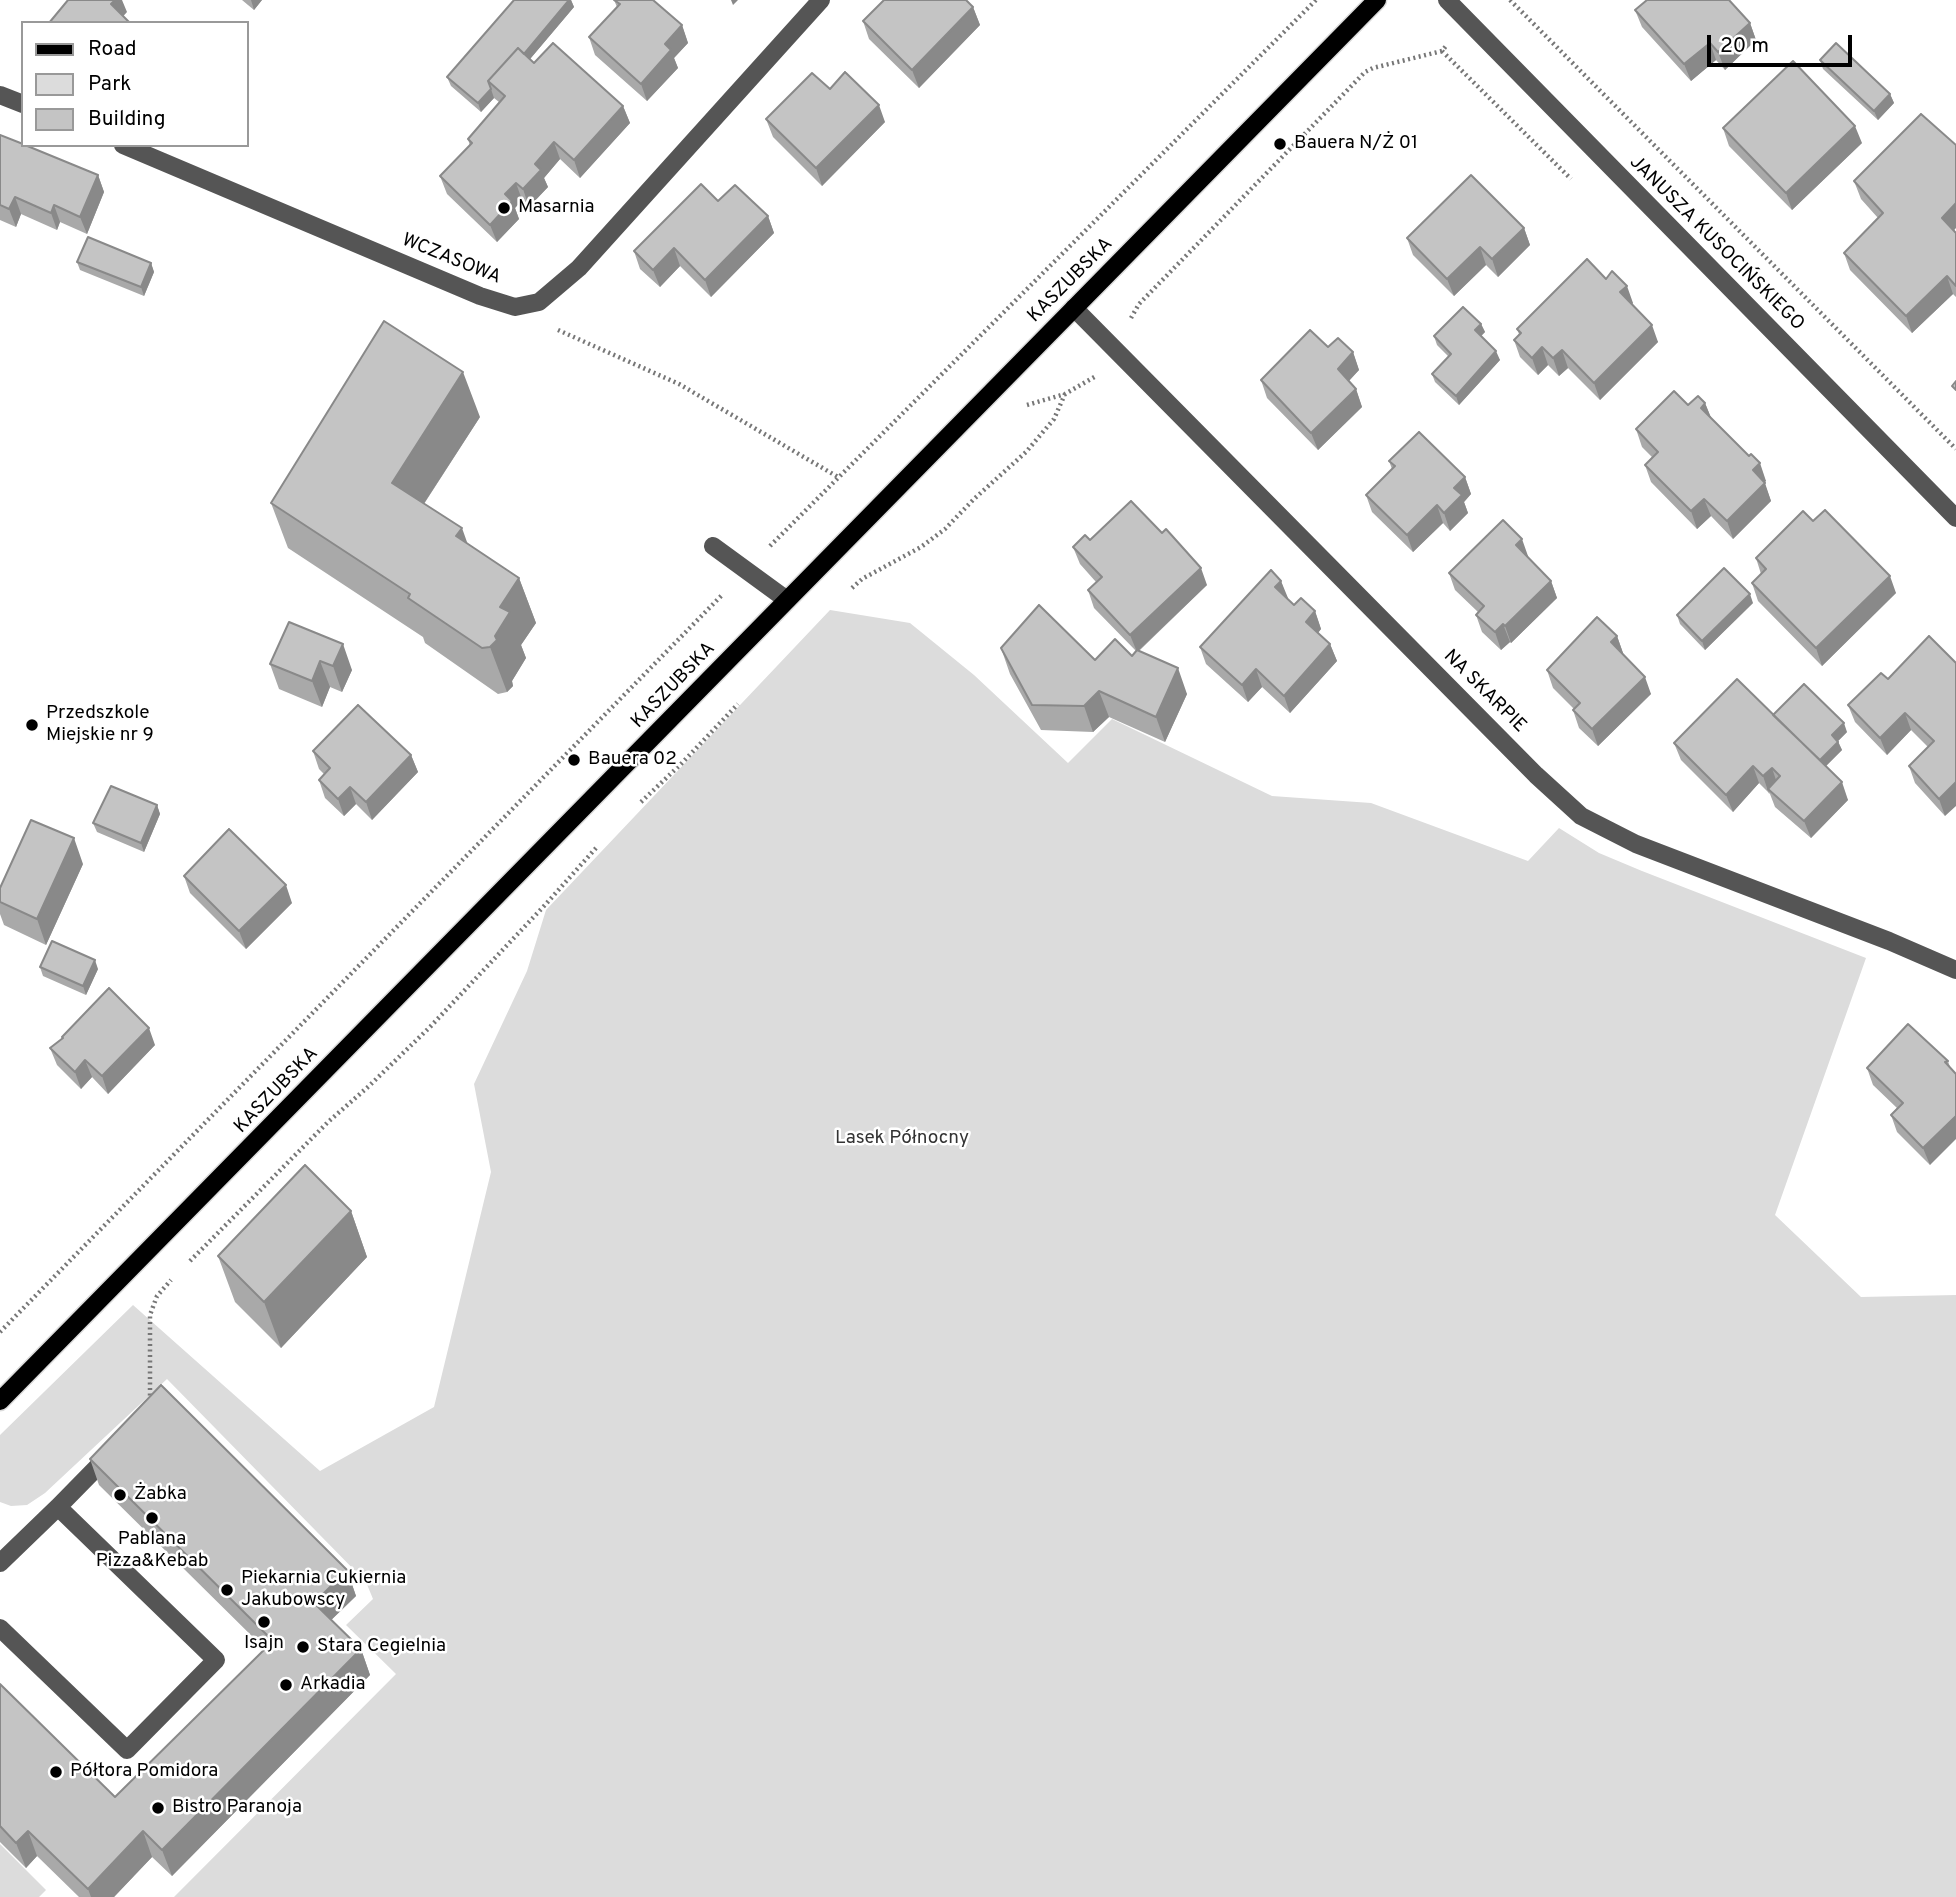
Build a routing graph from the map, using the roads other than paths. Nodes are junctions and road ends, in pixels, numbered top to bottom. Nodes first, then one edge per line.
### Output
1 (821, 0) edge
2 (1377, 0) edge
3 (1447, 0) edge
4 (0, 95) edge
5 (21, 103) edge
6 (128, 147) edge
7 (1074, 307) junction
8 (1956, 518) edge
9 (713, 546) dead end
10 (787, 600) junction
11 (1956, 970) edge
12 (0, 1401) edge
13 (150, 1412) edge
14 (58, 1507) junction
15 (4, 1552) edge
16 (0, 1628) edge

1 - 6 street, WCZASOWA
2 - 7 main road, KASZUBSKA
3 - 8 street, JANUSZA KUSOCIŃSKIEGO
4 - 5 street
7 - 10 main road, KASZUBSKA
7 - 11 street, NA SKARPIE
9 - 10 street
10 - 12 main road, KASZUBSKA
13 - 14 street
14 - 15 street
14 - 16 street

